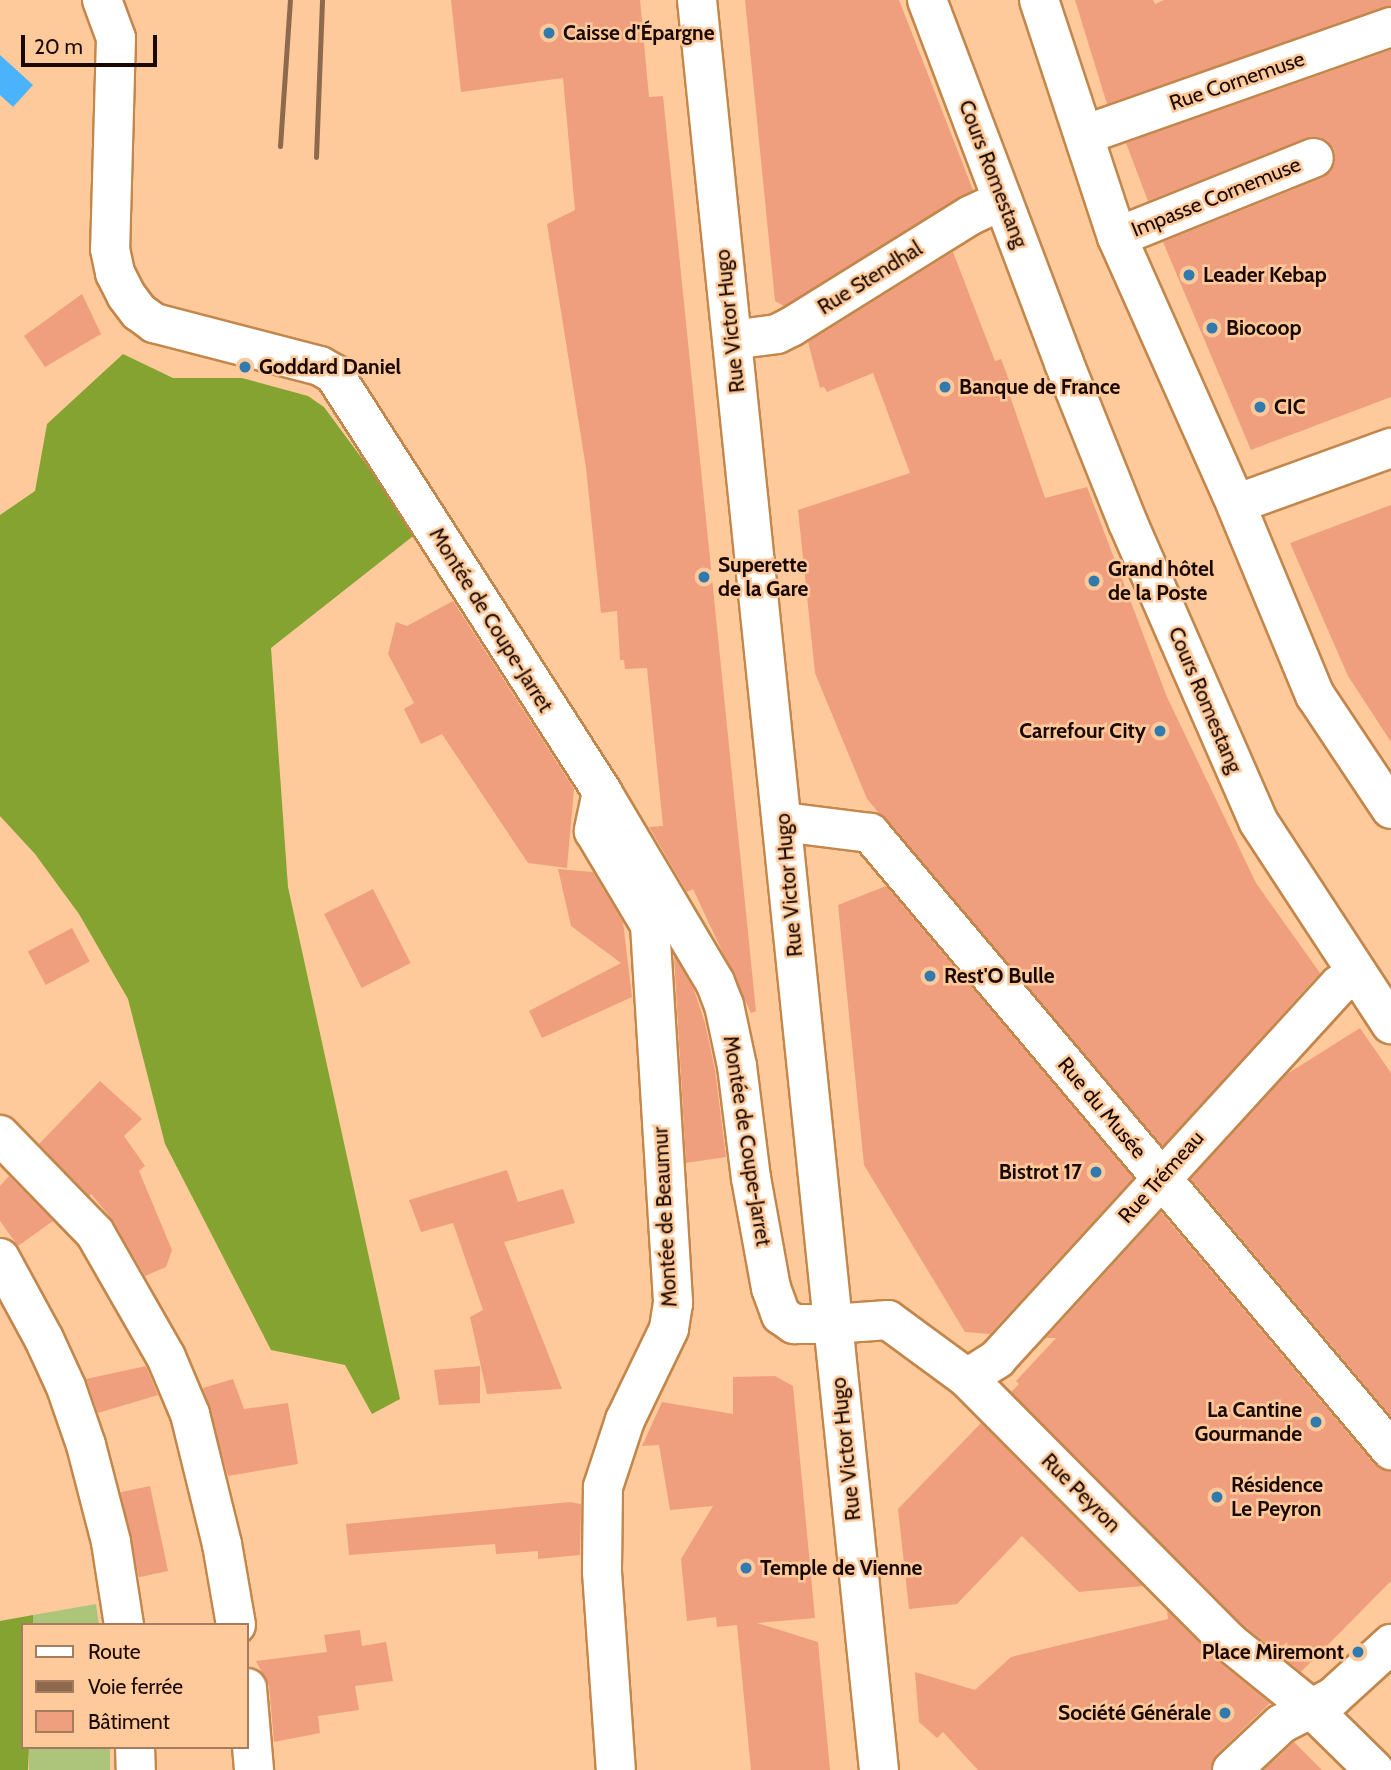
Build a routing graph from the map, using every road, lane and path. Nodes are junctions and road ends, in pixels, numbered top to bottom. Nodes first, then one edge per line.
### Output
1 (102, 0) edge
2 (697, 0) edge
3 (927, 0) edge
4 (1039, 0) edge
5 (1391, 27) edge
6 (1084, 135) junction
7 (1314, 158) dead end
8 (1003, 200) junction
9 (1117, 237) junction
10 (732, 340) junction
11 (1391, 447) edge
12 (1236, 504) junction
13 (603, 792) junction
14 (1391, 809) edge
15 (783, 822) junction
16 (1356, 975) junction
17 (1391, 1024) edge
18 (0, 1135) edge
19 (1159, 1178) junction
20 (0, 1258) edge
21 (832, 1324) junction
22 (967, 1378) junction
23 (1391, 1450) edge
24 (124, 1623) edge
25 (236, 1623) edge
26 (1391, 1644) edge
27 (248, 1700) edge
28 (1312, 1709) junction
29 (135, 1749) edge
30 (136, 1770) edge
31 (254, 1770) edge
32 (616, 1770) edge
33 (879, 1770) edge
34 (1232, 1770) edge
35 (1374, 1770) edge

1 - 13 street, Montée de Coupe-Jarret
2 - 10 street, Rue Victor Hugo
3 - 8 street, Cours Romestang
4 - 6 street
5 - 6 street, Rue Cornemuse
6 - 9 street
7 - 9 street, Impasse Cornemuse
8 - 10 street, Rue Stendhal
8 - 16 street, Cours Romestang
9 - 12 street
10 - 15 street, Rue Victor Hugo
11 - 12 street
12 - 14 street
13 - 21 street, Montée de Coupe-Jarret
13 - 32 street, Montée de Beaumur
15 - 19 street, Rue du Musée
15 - 21 street, Rue Victor Hugo
16 - 17 street, Cours Romestang
16 - 19 street, Rue Trémeau
18 - 25 street
19 - 22 street, Rue Trémeau
19 - 23 street, Rue du Musée
20 - 24 street
21 - 22 street, Rue Peyron
21 - 33 street, Rue Victor Hugo
22 - 28 street, Rue Peyron
26 - 28 street
27 - 31 street
28 - 34 street
28 - 35 street
29 - 30 street

